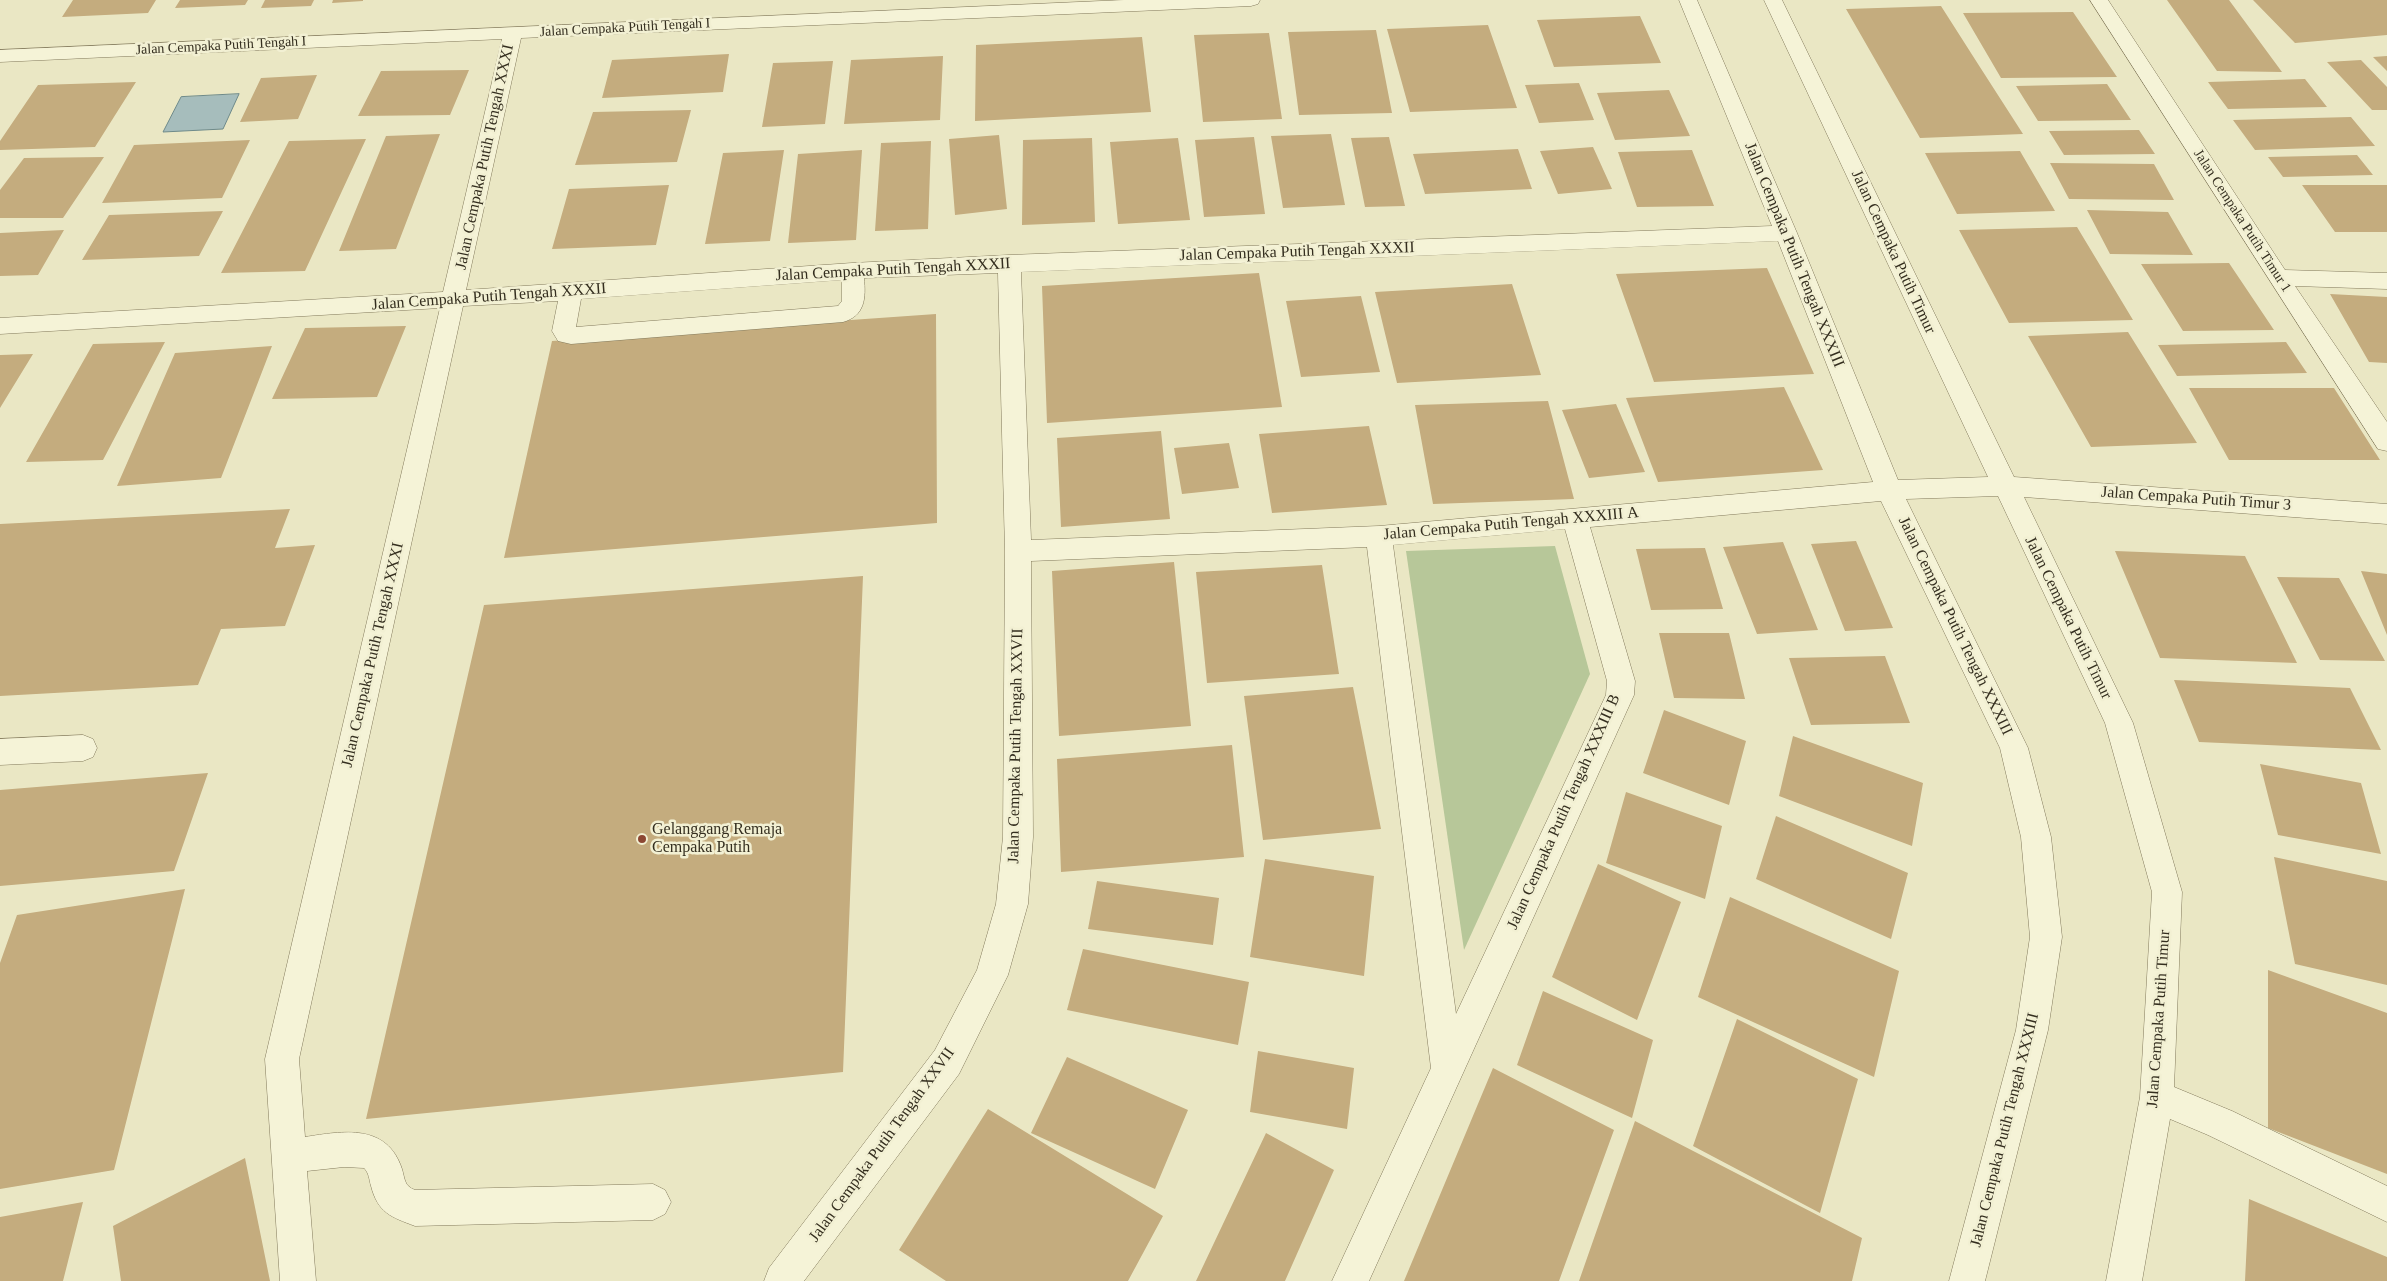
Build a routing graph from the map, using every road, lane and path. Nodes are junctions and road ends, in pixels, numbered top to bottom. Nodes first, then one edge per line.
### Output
1 (1251, 0) edge
2 (1688, 0) edge
3 (1773, 0) edge
4 (2099, 0) edge
5 (513, 33) junction
6 (0, 56) edge
7 (1786, 233) junction
8 (1009, 262) junction
9 (852, 270) junction
10 (2278, 278) junction
11 (2387, 281) edge
12 (571, 292) junction
13 (454, 300) junction
14 (0, 326) edge
15 (2387, 442) edge
16 (1992, 486) junction
17 (1903, 489) junction
18 (2387, 514) edge
19 (1575, 520) junction
20 (1379, 536) junction
21 (1018, 551) junction
22 (83, 748) dead end
23 (0, 752) edge
24 (1447, 1067) junction
25 (2157, 1096) junction
26 (289, 1156) junction
27 (653, 1202) dead end
28 (2387, 1204) edge
29 (298, 1281) edge
30 (782, 1281) edge
31 (1350, 1281) edge
32 (1967, 1281) edge
33 (2124, 1281) edge

1 - 5 street, Jalan Cempaka Putih Tengah I
2 - 7 street, Jalan Cempaka Putih Tengah XXXIII
3 - 16 street, Jalan Cempaka Putih Timur
4 - 10 street, Jalan Cempaka Putih Timur 1
5 - 6 street, Jalan Cempaka Putih Tengah I
5 - 13 street, Jalan Cempaka Putih Tengah XXXI
7 - 8 street, Jalan Cempaka Putih Tengah XXXII
7 - 17 street, Jalan Cempaka Putih Tengah XXXIII
8 - 9 street, Jalan Cempaka Putih Tengah XXXII
8 - 21 street, Jalan Cempaka Putih Tengah XXVII
9 - 12 street, Jalan Cempaka Putih Tengah XXXII
9 - 12 street
10 - 11 street
10 - 15 street, Jalan Cempaka Putih Timur 1
12 - 13 street, Jalan Cempaka Putih Tengah XXXII
13 - 14 street, Jalan Cempaka Putih Tengah XXXII
13 - 26 street, Jalan Cempaka Putih Tengah XXXI
16 - 17 street, Jalan Cempaka Putih Tengah XXXIII A
16 - 18 street, Jalan Cempaka Putih Timur 3
16 - 25 street, Jalan Cempaka Putih Timur
17 - 19 street, Jalan Cempaka Putih Tengah XXXIII A
17 - 32 street, Jalan Cempaka Putih Tengah XXXIII
19 - 20 street, Jalan Cempaka Putih Tengah XXXIII A
19 - 24 street, Jalan Cempaka Putih Tengah XXXIII B
20 - 21 street, Jalan Cempaka Putih Tengah XXXIII A
20 - 24 street
21 - 30 street, Jalan Cempaka Putih Tengah XXVII
22 - 23 street
24 - 31 street, Jalan Cempaka Putih Tengah XXXIII B
25 - 28 street
25 - 33 street, Jalan Cempaka Putih Timur
26 - 27 street
26 - 29 street, Jalan Cempaka Putih Tengah XXXI

